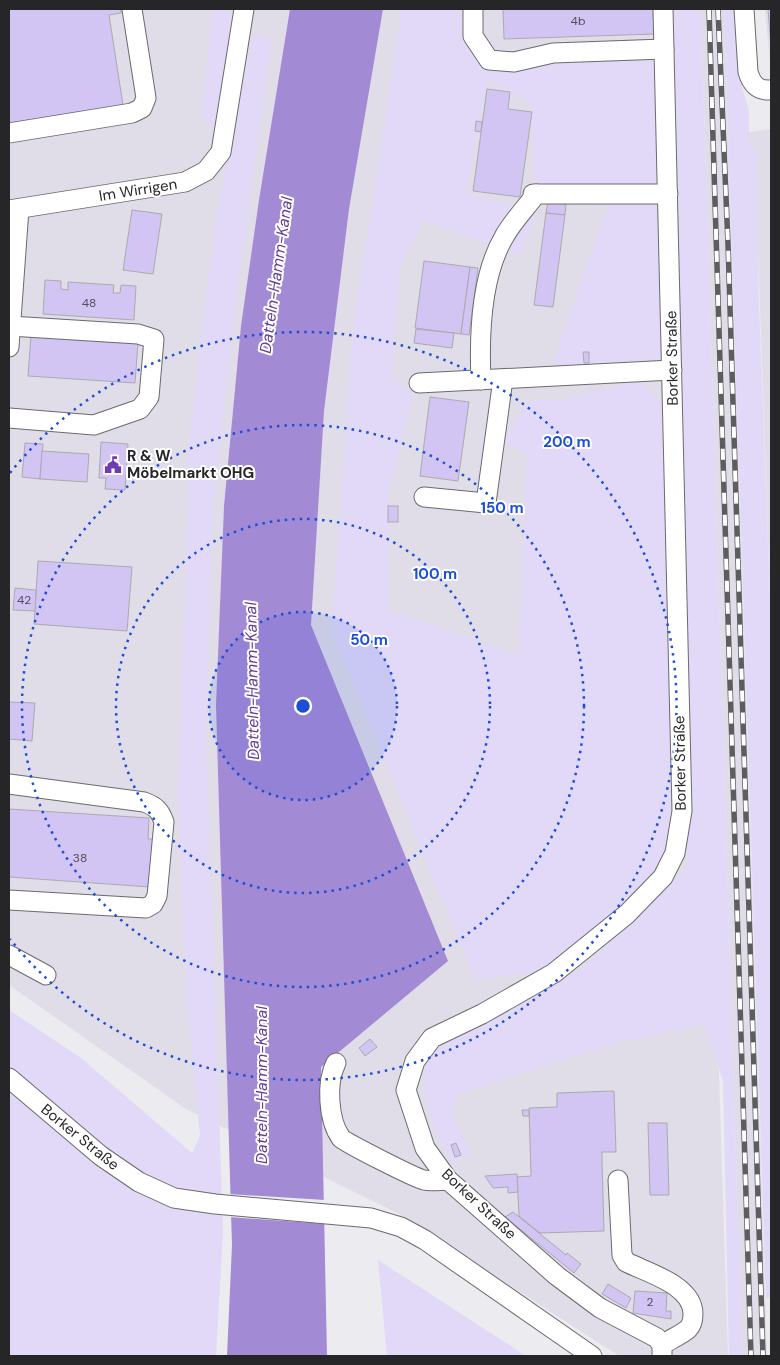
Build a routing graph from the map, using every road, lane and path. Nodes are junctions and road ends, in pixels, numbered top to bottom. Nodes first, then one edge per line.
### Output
1 (132, 9) edge
2 (244, 9) edge
3 (474, 9) edge
4 (663, 9) edge
5 (744, 9) edge
6 (664, 49) junction
7 (771, 90) edge
8 (9, 133) edge
9 (668, 194) junction
10 (14, 210) edge
11 (10, 326) junction
12 (9, 347) edge
13 (672, 370) junction
14 (504, 379) junction
15 (481, 380) junction
16 (419, 383) dead end
17 (9, 418) edge
18 (424, 497) dead end
19 (9, 784) edge
20 (9, 900) edge
21 (9, 955) edge
22 (46, 975) dead end
23 (336, 1063) dead end
24 (9, 1078) edge
25 (448, 1180) junction
26 (618, 1180) dead end
27 (662, 1351) edge
28 (592, 1356) edge

1 - 8 street
2 - 10 street, Im Wirrigen
3 - 6 street
4 - 6 street, Borker Straße
5 - 7 street
6 - 9 street, Borker Straße
9 - 13 street, Borker Straße
9 - 15 street
10 - 11 street, Im Wirrigen
11 - 12 street, Im Wirrigen
11 - 17 street
13 - 14 street
13 - 25 street, Borker Straße
14 - 15 street
14 - 18 street
15 - 16 street
19 - 20 street
21 - 22 street
23 - 25 street
24 - 28 street, Borker Straße
25 - 27 street, Borker Straße
26 - 27 street

